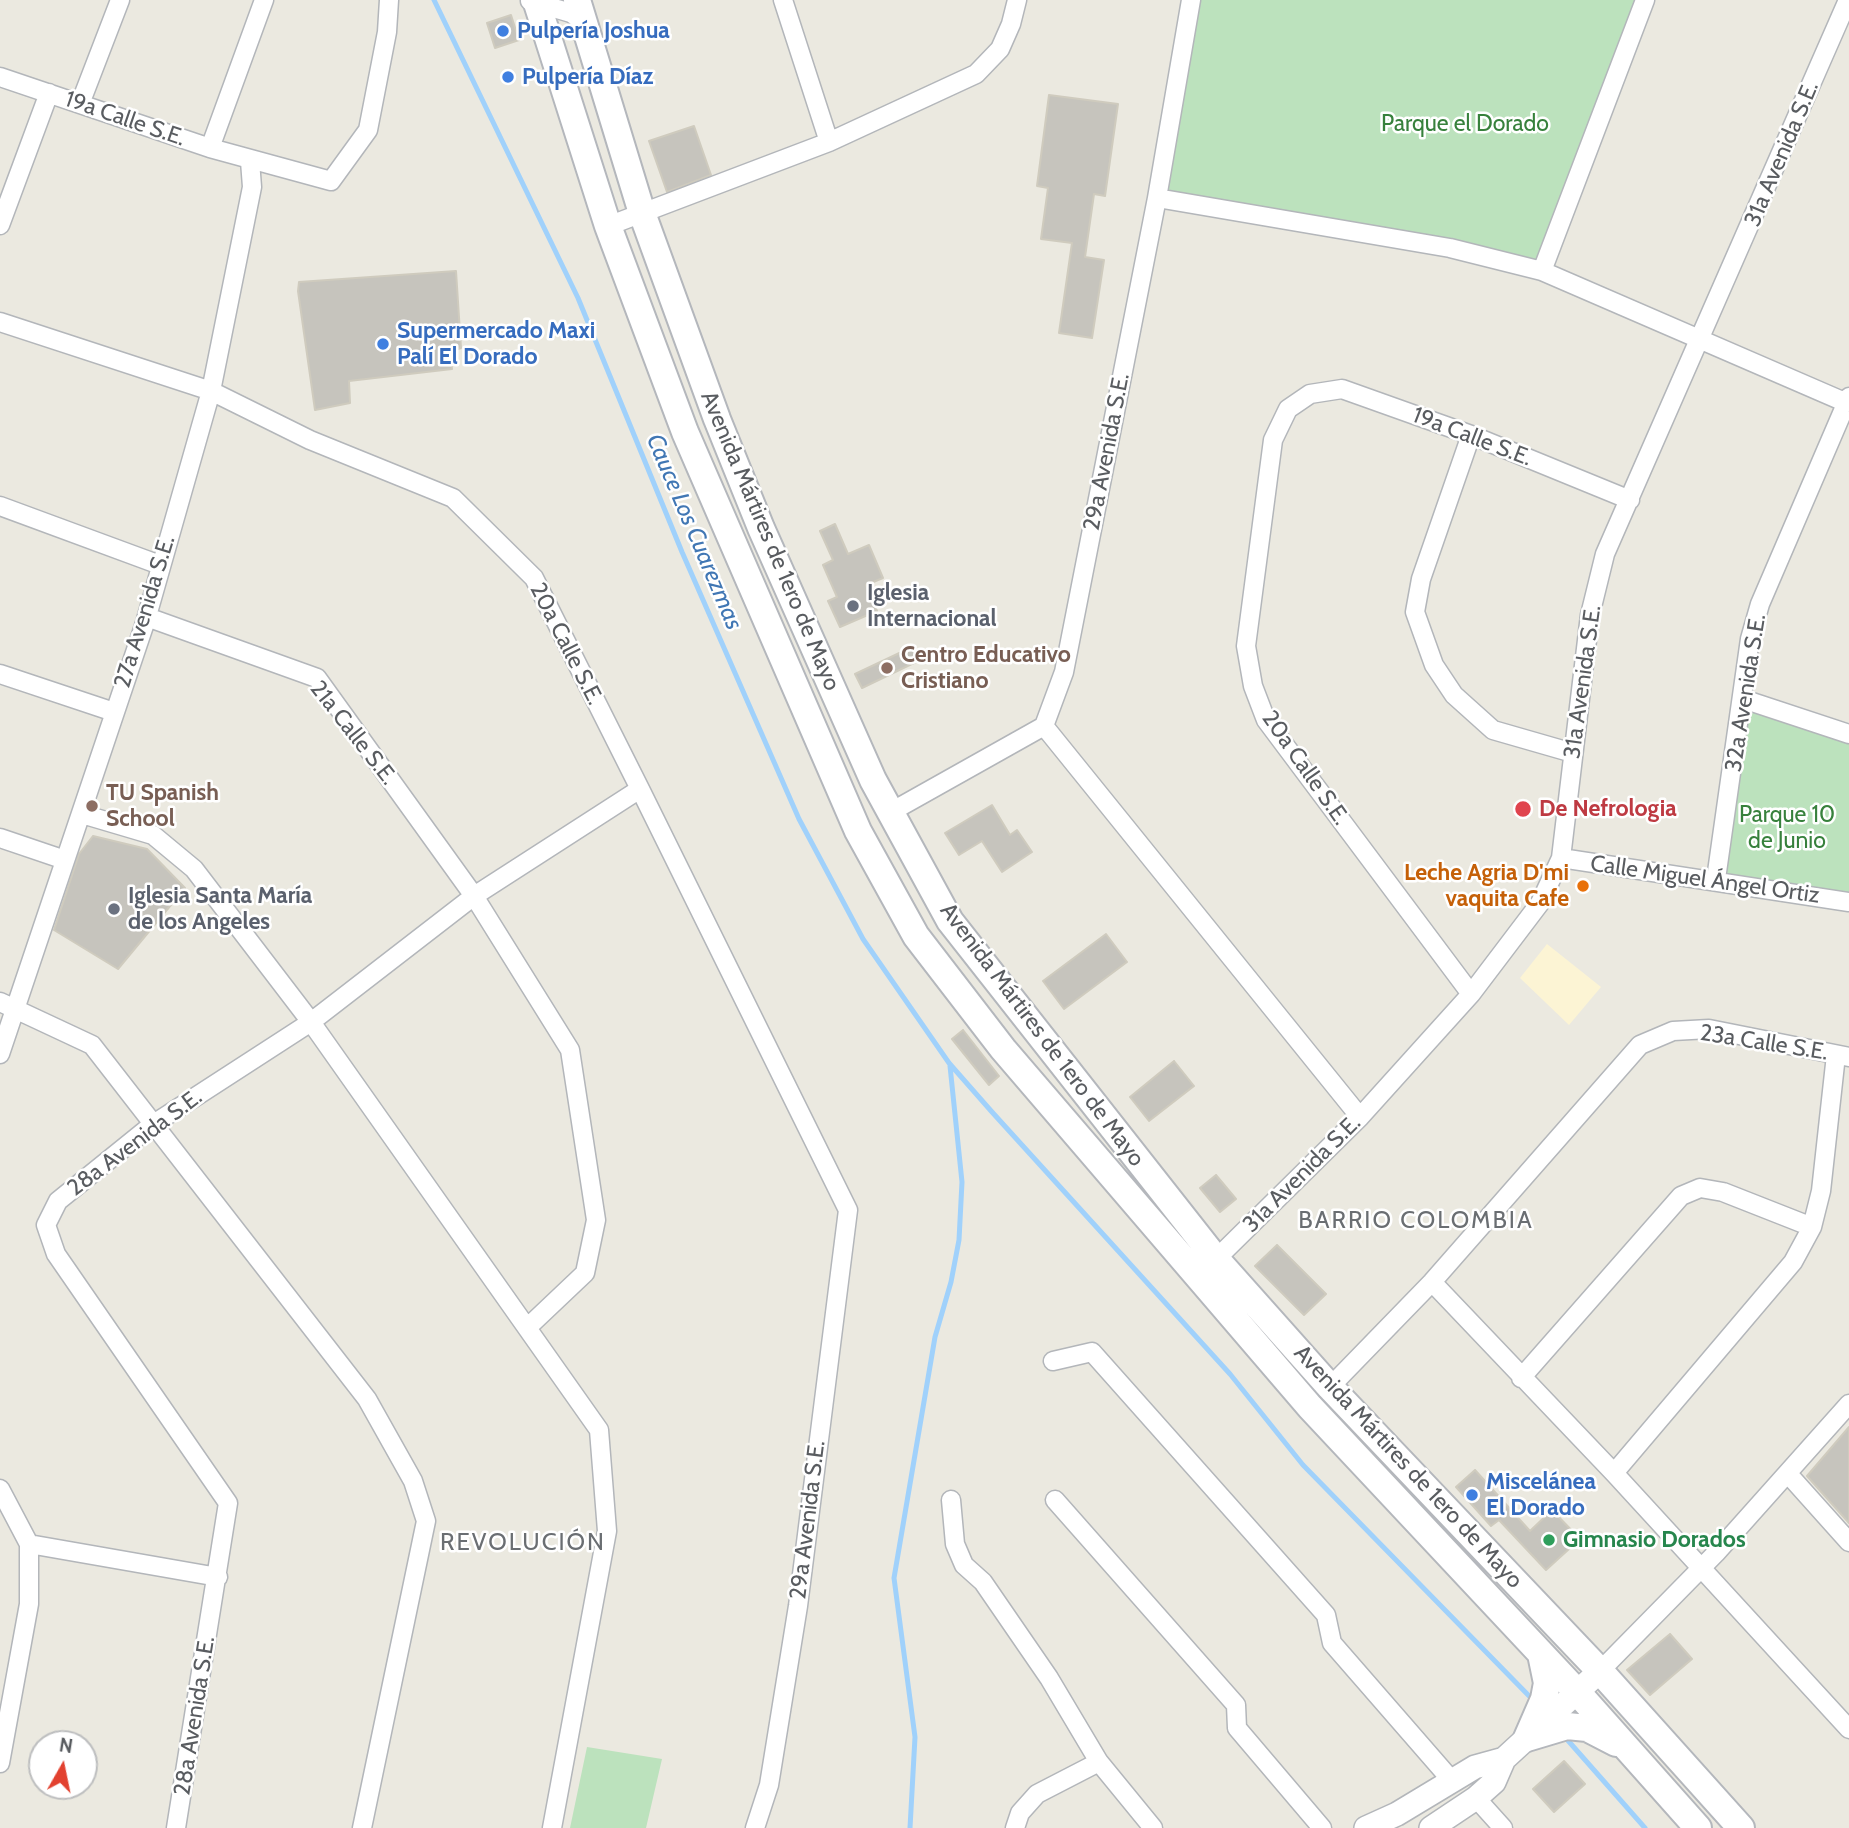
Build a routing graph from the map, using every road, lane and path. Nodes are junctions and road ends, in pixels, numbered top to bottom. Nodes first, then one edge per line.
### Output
1 (120, 0) edge
2 (264, 0) edge
3 (389, 0) edge
4 (783, 0) edge
5 (1017, 0) edge
6 (1191, 0) edge
7 (1644, 0) edge
8 (1849, 0) edge
9 (533, 1) edge
10 (581, 12) edge
11 (0, 77) edge
12 (49, 93) junction
13 (80, 104) junction
14 (829, 142) junction
15 (210, 148) junction
16 (250, 161) junction
17 (1157, 198) junction
18 (642, 213) junction
19 (0, 225) edge
20 (608, 226) junction
21 (1542, 271) junction
22 (0, 322) edge
23 (1701, 340) junction
24 (211, 391) junction
25 (1310, 394) joint
26 (1848, 400) edge
27 (717, 419) junction
28 (685, 432) junction
29 (1471, 435) junction
30 (1630, 500) junction
31 (0, 506) edge
32 (160, 565) junction
33 (147, 617) junction
34 (0, 674) edge
35 (1743, 699) junction
36 (114, 712) junction
37 (1044, 726) junction
38 (1849, 734) edge
39 (1573, 753) junction
40 (640, 789) junction
41 (889, 813) junction
42 (82, 814) junction
43 (0, 838) edge
44 (1561, 858) junction
45 (65, 860) junction
46 (1716, 879) junction
47 (474, 896) junction
48 (1849, 902) edge
49 (1471, 994) junction
50 (8, 1004) edge
51 (311, 1022) junction
52 (0, 1054) edge
53 (1842, 1056) edge
54 (1360, 1117) junction
55 (152, 1125) junction
56 (848, 1210) joint
57 (1812, 1227) junction
58 (1207, 1268) junction
59 (1432, 1282) junction
60 (528, 1327) junction
61 (1053, 1361) dead end
62 (1521, 1378) junction
63 (1330, 1387) junction
64 (1849, 1404) edge
65 (1614, 1473) junction
66 (1789, 1475) junction
67 (0, 1489) edge
68 (951, 1500) dead end
69 (1055, 1500) dead end
70 (1849, 1542) edge
71 (29, 1544) junction
72 (1700, 1568) junction
73 (218, 1577) junction
74 (1541, 1654) junction
75 (1600, 1671) junction
76 (1578, 1693) junction
77 (1547, 1720) junction
78 (1849, 1729) edge
79 (1626, 1749) junction
80 (1504, 1759) junction
81 (1099, 1762) junction
82 (0, 1763) edge
83 (1453, 1783) junction
84 (1476, 1798) junction
85 (176, 1828) edge
86 (362, 1828) edge
87 (552, 1828) edge
88 (755, 1828) edge
89 (1015, 1828) edge
90 (1153, 1828) edge
91 (1322, 1828) edge
92 (1366, 1828) edge
93 (1431, 1828) edge
94 (1503, 1828) edge
95 (1698, 1828) edge
96 (1741, 1828) edge

1 - 13 street
2 - 15 street
3 - 16 street, 19a Calle S.E.
4 - 14 street
5 - 14 street
6 - 17 street, 29a Avenida S.E.
7 - 21 street
8 - 23 street, 31a Avenida S.E.
9 - 10 street
9 - 20 main road, Avenida Mártires de 1ero de Mayo
10 - 18 main road, Avenida Mártires de 1ero de Mayo
11 - 12 street, 19a Calle S.E.
12 - 13 street, 19a Calle S.E.
12 - 19 street
13 - 15 street, 19a Calle S.E.
14 - 18 street
15 - 16 street, 19a Calle S.E.
16 - 24 street, 27a Avenida S.E.
17 - 21 street
17 - 37 street, 29a Avenida S.E.
18 - 20 street
18 - 27 main road, Avenida Mártires de 1ero de Mayo
20 - 28 main road, Avenida Mártires de 1ero de Mayo
21 - 23 street
22 - 24 street, 20a Calle S.E.
23 - 26 street
23 - 30 street, 31a Avenida S.E.
24 - 32 street, 27a Avenida S.E.
24 - 40 street, 20a Calle S.E.
25 - 29 street, 19a Calle S.E.
25 - 49 street, 20a Calle S.E.
26 - 35 street, 32a Avenida S.E.
27 - 28 main road
27 - 41 main road, Avenida Mártires de 1ero de Mayo
28 - 58 main road, Avenida Mártires de 1ero de Mayo
29 - 30 street, 19a Calle S.E.
29 - 39 street
30 - 39 street, 31a Avenida S.E.
31 - 32 street
32 - 33 street, 27a Avenida S.E.
33 - 36 street, 27a Avenida S.E.
33 - 47 street, 21a Calle S.E.
34 - 36 street
35 - 38 street
35 - 46 street, 32a Avenida S.E.
36 - 42 street, 27a Avenida S.E.
37 - 41 street
37 - 54 street
39 - 44 street, 31a Avenida S.E.
40 - 47 street, 28a Avenida S.E.
40 - 56 street, 20a Calle S.E.
41 - 58 main road, Avenida Mártires de 1ero de Mayo
42 - 45 street, 27a Avenida S.E.
42 - 51 street
43 - 45 street
44 - 46 street, Calle Miguel Ángel Ortiz
44 - 49 street, 31a Avenida S.E.
45 - 50 street, 27a Avenida S.E.
46 - 48 street, Calle Miguel Ángel Ortiz
47 - 51 street, 28a Avenida S.E.
47 - 60 street, 21a Calle S.E.
49 - 54 street, 31a Avenida S.E.
50 - 52 street, 27a Avenida S.E.
50 - 55 street
51 - 55 street, 28a Avenida S.E.
51 - 60 street
53 - 57 street
53 - 59 street, 23a Calle S.E.
54 - 58 street, 31a Avenida S.E.
55 - 73 street, 28a Avenida S.E.
55 - 86 street
56 - 88 street, 29a Avenida S.E.
57 - 62 street
57 - 65 street
58 - 63 main road, Avenida Mártires de 1ero de Mayo
58 - 74 main road, Avenida Mártires de 1ero de Mayo
59 - 62 street
59 - 63 street
60 - 87 street
61 - 83 street
62 - 65 street
63 - 75 main road, Avenida Mártires de 1ero de Mayo
64 - 66 street
65 - 72 street
66 - 70 street
66 - 72 street
67 - 71 street
68 - 81 street
69 - 91 street
71 - 73 street
71 - 82 street
72 - 75 street
72 - 78 street
73 - 85 street, 28a Avenida S.E.
74 - 76 main road, Avenida Mártires de 1ero de Mayo
74 - 77 main road
75 - 76 street
75 - 96 main road, Avenida Mártires de 1ero de Mayo
76 - 77 street
76 - 79 main road, Avenida Mártires de 1ero de Mayo
77 - 79 main road
77 - 80 street
79 - 95 main road, Avenida Mártires de 1ero de Mayo
80 - 83 street
80 - 84 street
81 - 89 street
81 - 90 street
83 - 92 street
84 - 93 street
84 - 94 street

